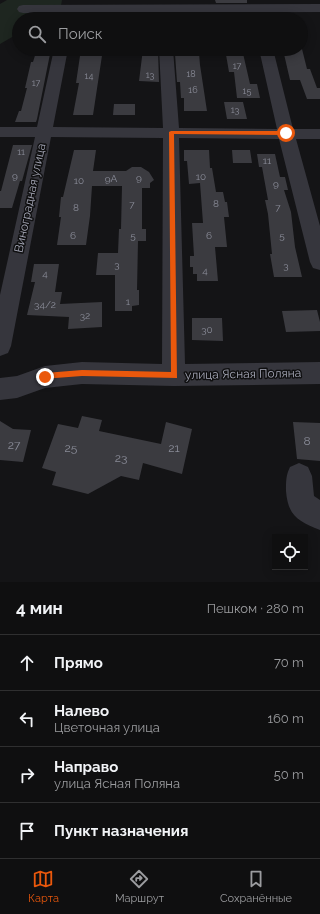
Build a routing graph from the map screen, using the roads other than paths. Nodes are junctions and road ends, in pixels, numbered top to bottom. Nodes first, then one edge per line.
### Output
1 (320, 8) edge
2 (23, 9) dead end
3 (50, 12) edge
4 (279, 12) edge
5 (60, 56) edge
6 (166, 56) edge
7 (268, 56) edge
8 (0, 132) edge
9 (171, 132) junction
10 (44, 133) junction
11 (286, 133) junction
12 (320, 134) edge
13 (320, 262) edge
14 (0, 346) edge
15 (320, 373) edge
16 (174, 375) junction
17 (0, 389) edge
18 (299, 476) dead end
19 (320, 516) edge

1 - 4 street
2 - 3 street
5 - 10 street, Виноградная улица
6 - 9 street
7 - 11 street
8 - 10 street
9 - 10 street
9 - 11 street
9 - 16 street
10 - 14 street, Виноградная улица
11 - 12 street
11 - 13 street
15 - 16 street, улица Ясная Поляна
16 - 17 street, улица Ясная Поляна
18 - 19 street

